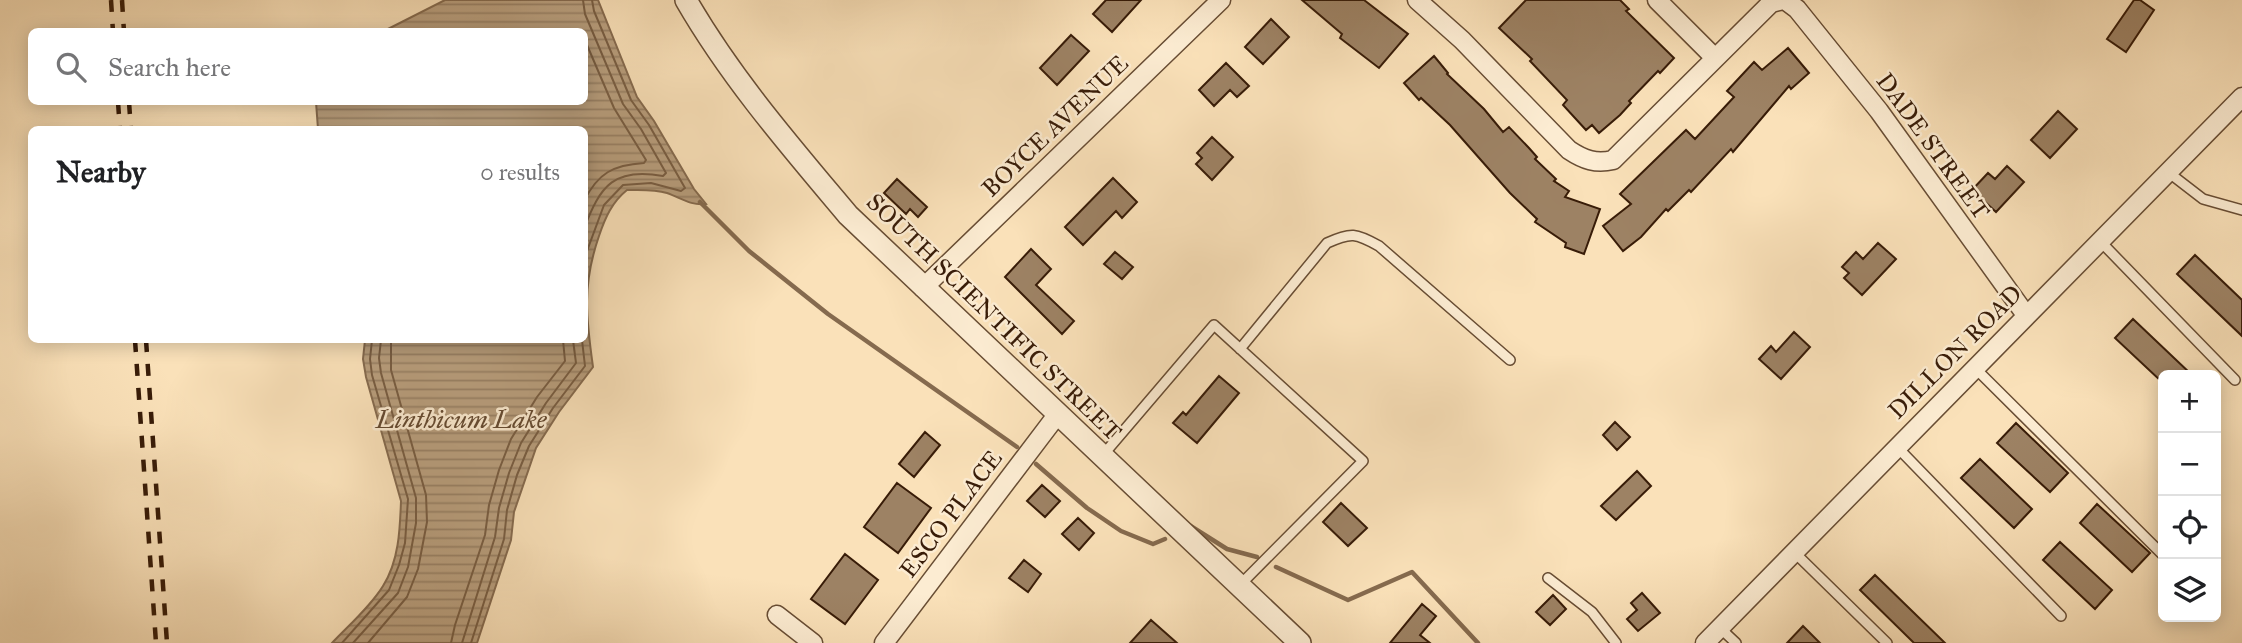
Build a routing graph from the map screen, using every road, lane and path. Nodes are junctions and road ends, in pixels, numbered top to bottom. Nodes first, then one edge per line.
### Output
1 (686, 0) edge
2 (1221, 0) edge
3 (1417, 0) edge
4 (1657, 0) edge
5 (1788, 3) edge
6 (1715, 58) junction
7 (2242, 97) edge
8 (2168, 172) junction
9 (2242, 210) edge
10 (2100, 241) junction
11 (923, 288) junction
12 (2026, 315) junction
13 (1240, 349) junction
14 (1510, 360) dead end
15 (1975, 368) junction
16 (2235, 380) dead end
17 (1058, 415) junction
18 (1897, 447) junction
19 (1102, 456) junction
20 (2158, 550) edge
21 (1794, 552) junction
22 (1548, 578) dead end
23 (1239, 586) junction
24 (777, 615) dead end
25 (2061, 616) dead end
26 (1720, 628) junction
27 (813, 643) edge
28 (884, 643) edge
29 (1300, 643) edge
30 (1616, 643) edge
31 (1705, 643) edge
32 (1736, 643) edge
33 (1887, 643) edge

1 - 11 street, SOUTH SCIENTIFIC STREET
2 - 11 street, BOYCE AVENUE
3 - 6 street
4 - 6 street
5 - 6 street
5 - 12 street, DADE STREET
7 - 8 street, DILLON ROAD
8 - 9 lane
8 - 10 street, DILLON ROAD
10 - 12 street, DILLON ROAD
10 - 16 lane
11 - 17 street, SOUTH SCIENTIFIC STREET
12 - 15 street, DILLON ROAD
13 - 14 lane
13 - 19 lane
13 - 23 lane
15 - 18 street, DILLON ROAD
15 - 20 lane
17 - 19 street, SOUTH SCIENTIFIC STREET
17 - 28 street, ESCO PLACE
18 - 21 street, DILLON ROAD
18 - 25 lane
19 - 23 street, SOUTH SCIENTIFIC STREET
21 - 26 street, DILLON ROAD
21 - 33 lane
22 - 30 lane
23 - 29 street, SOUTH SCIENTIFIC STREET
24 - 27 street
26 - 31 street, DILLON ROAD
26 - 32 lane

